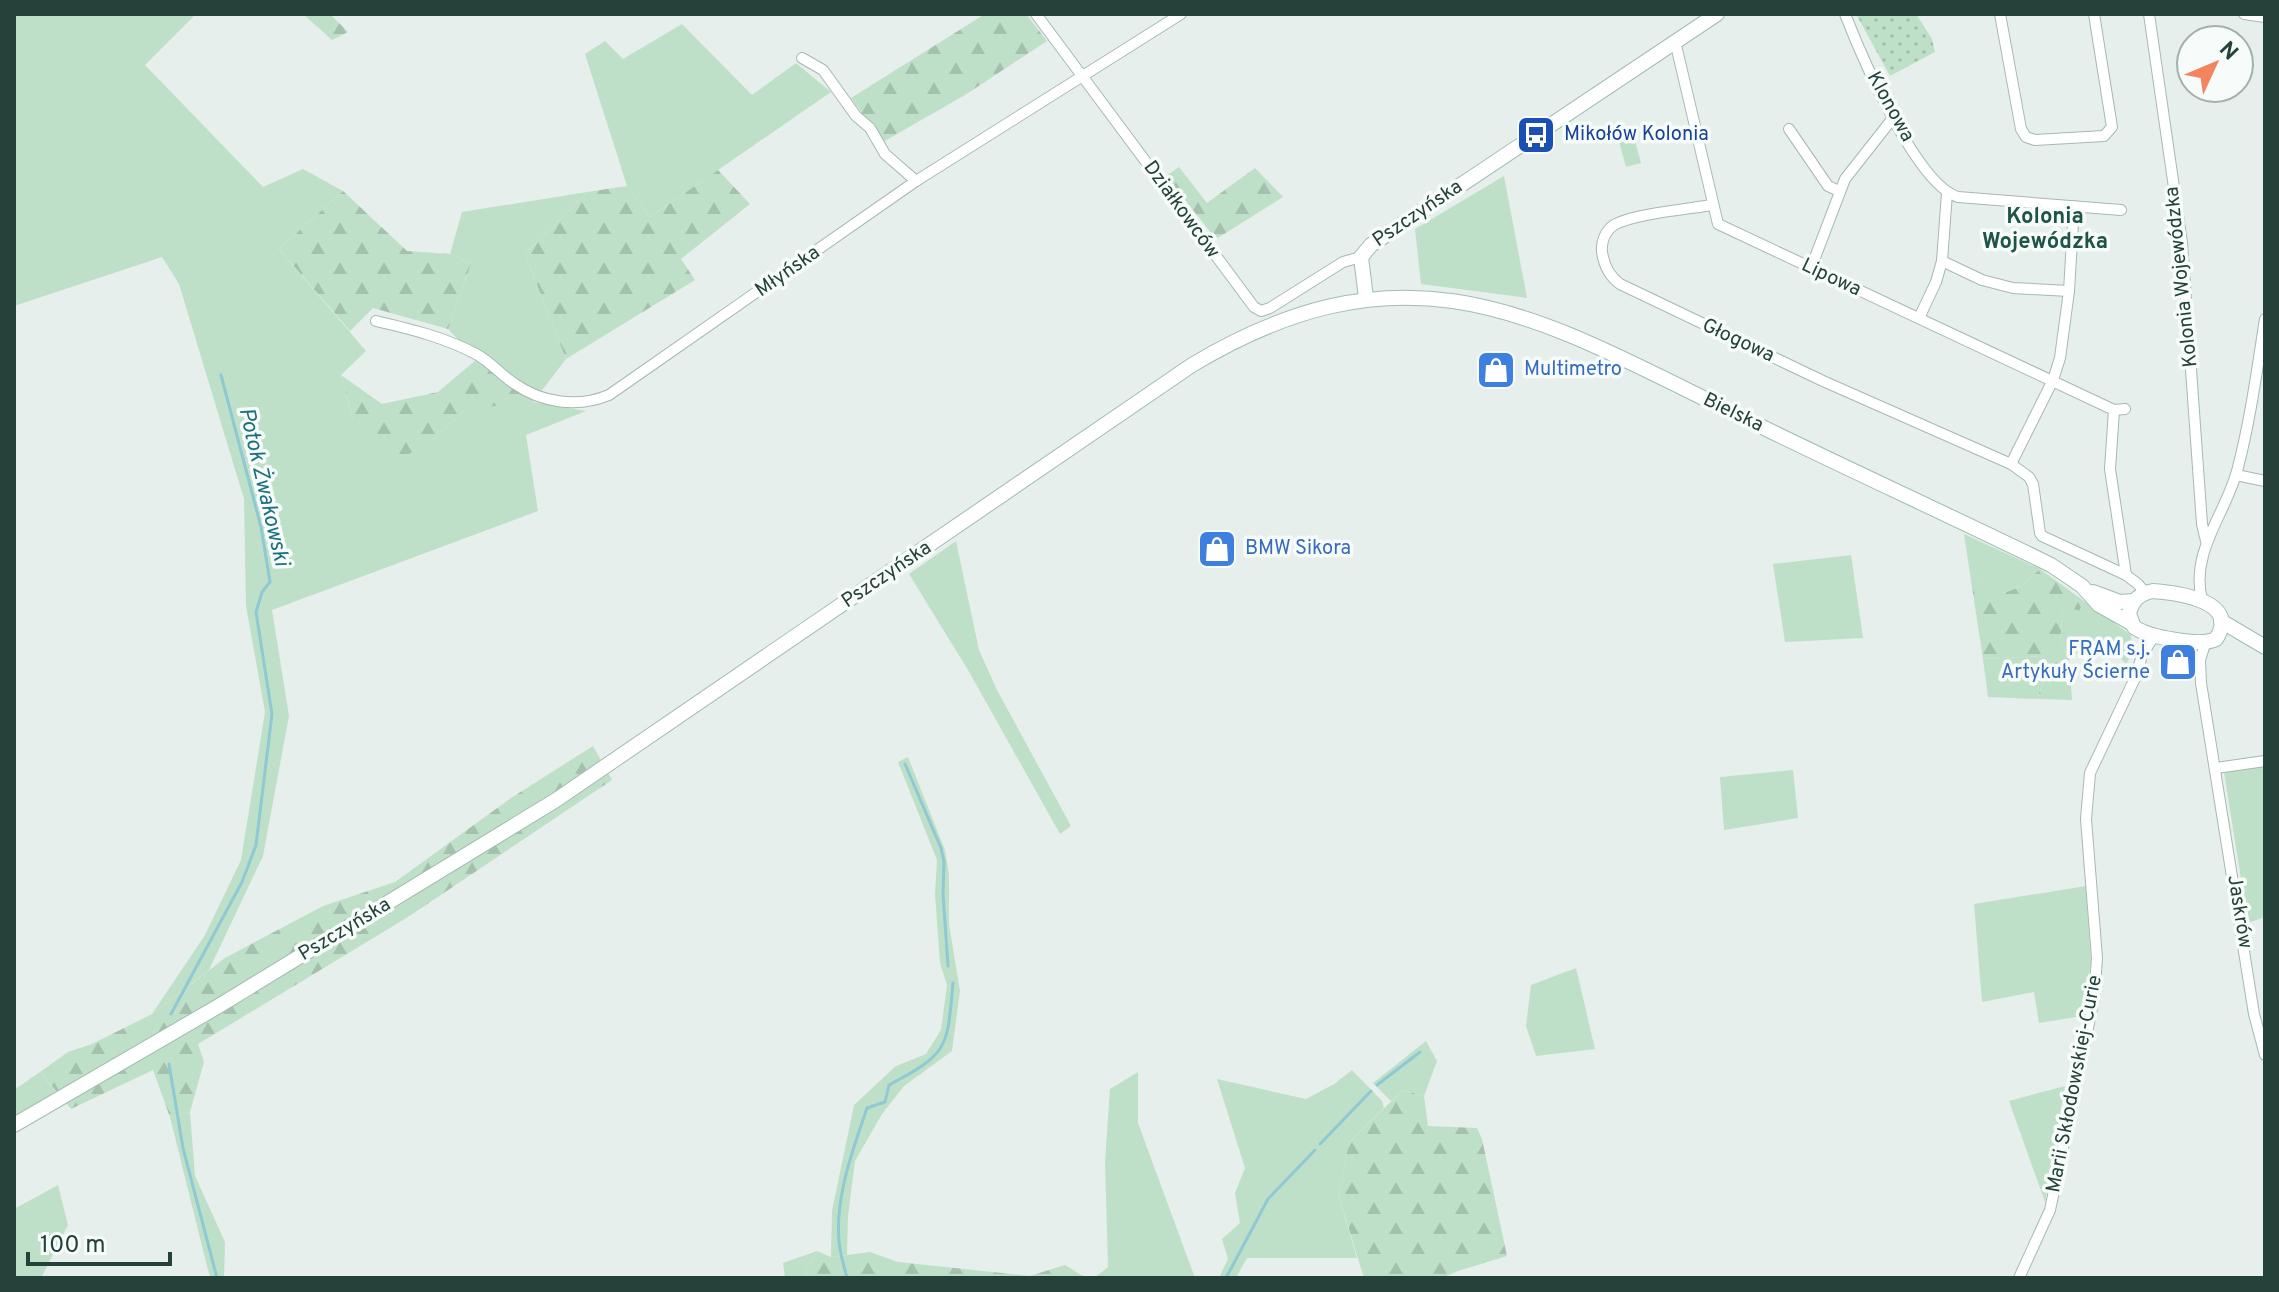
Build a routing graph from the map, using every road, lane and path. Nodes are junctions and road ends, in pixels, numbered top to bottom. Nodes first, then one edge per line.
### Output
1 (1036, 14) edge
2 (1181, 14) edge
3 (1717, 14) edge
4 (1845, 14) edge
5 (2000, 14) edge
6 (2094, 14) edge
7 (2149, 14) edge
8 (2244, 14) edge
9 (2265, 17) edge
10 (1675, 41) junction
11 (802, 58) dead end
12 (1083, 76) junction
13 (1893, 118) junction
14 (1789, 129) dead end
15 (916, 181) junction
16 (1839, 191) junction
17 (1947, 193) junction
18 (1712, 205) junction
19 (2074, 206) junction
20 (2121, 210) dead end
21 (1361, 257) junction
22 (1942, 261) junction
23 (1811, 268) junction
24 (2069, 291) junction
25 (1366, 298) junction
26 (1919, 318) junction
27 (2265, 319) edge
28 (376, 321) dead end
29 (2053, 380) junction
30 (2011, 464) junction
31 (2236, 475) junction
32 (2265, 481) edge
33 (2206, 541) junction
34 (2200, 569) junction
35 (2126, 575) junction
36 (2082, 586) junction
37 (2139, 597) junction
38 (2183, 597) junction
39 (2202, 600) junction
40 (2221, 621) junction
41 (2141, 630) junction
42 (2204, 642) junction
43 (2260, 644) edge
44 (2265, 761) edge
45 (2216, 768) junction
46 (2265, 1055) edge
47 (14, 1125) edge
48 (2019, 1278) edge

1 - 12 street, Działkowców
2 - 12 street, Młyńska
3 - 10 main road, Pszczyńska
4 - 13 street, Klonowa
5 - 6 street
7 - 33 street, Kolonia Wojewódzka
8 - 9 street
10 - 18 street, Lipowa
10 - 21 main road, Pszczyńska
11 - 15 street
12 - 15 street, Młyńska
12 - 21 street, Działkowców
13 - 16 street
13 - 17 street, Klonowa
14 - 16 street
15 - 28 street, Młyńska
16 - 23 street
17 - 19 street
17 - 22 street
18 - 23 street, Lipowa
18 - 30 street, Głogowa
19 - 20 street
19 - 24 street
21 - 25 main road, Pszczyńska
22 - 24 street
22 - 26 street
23 - 26 street, Lipowa
24 - 29 street
25 - 36 main road, Bielska
25 - 47 main road, Pszczyńska
26 - 29 street, Lipowa
27 - 31 street
29 - 30 street
29 - 35 street, Lipowa
30 - 35 street, Głogowa
31 - 32 street
31 - 33 street
33 - 34 street
34 - 38 street
34 - 39 street
35 - 37 street
36 - 37 main road, Bielska
36 - 41 main road, Bielska
37 - 38 main road, Bielska
37 - 41 main road
38 - 39 main road, Bielska
39 - 40 main road
40 - 42 main road
40 - 43 main road
41 - 42 main road
41 - 48 street, Marii Skłodowskiej-Curie
42 - 43 main road
42 - 45 street, Jaskrów
44 - 45 street
45 - 46 street, Jaskrów

